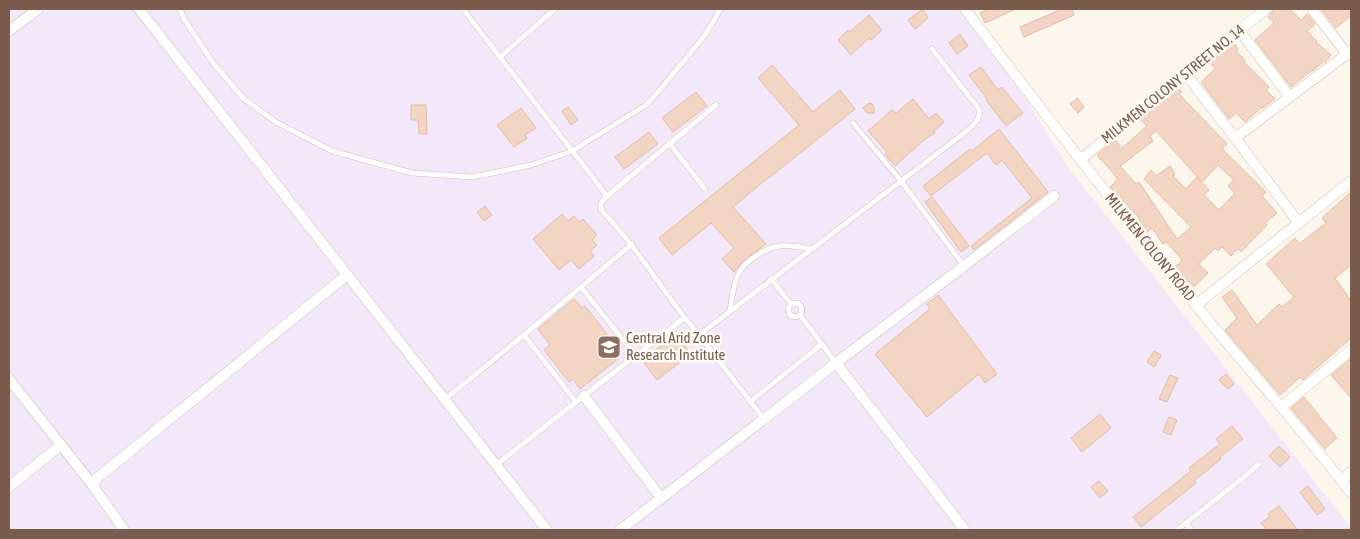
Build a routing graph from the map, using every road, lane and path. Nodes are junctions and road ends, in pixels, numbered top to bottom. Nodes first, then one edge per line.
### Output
1 (38, 9) edge
2 (139, 9) edge
3 (180, 9) edge
4 (463, 9) edge
5 (555, 9) edge
6 (720, 9) edge
7 (965, 9) edge
8 (1266, 9) edge
9 (1312, 9) edge
10 (1239, 30) junction
11 (9, 31) edge
12 (932, 50) dead end
13 (1349, 52) edge
14 (500, 57) junction
15 (1184, 73) junction
16 (1290, 96) junction
17 (716, 105) dead end
18 (853, 123) dead end
19 (1235, 138) junction
20 (669, 144) junction
21 (572, 151) junction
22 (1080, 160) junction
23 (901, 180) junction
24 (1351, 181) edge
25 (704, 189) dead end
26 (607, 196) junction
27 (1054, 196) dead end
28 (1299, 223) junction
29 (632, 244) junction
30 (811, 249) junction
31 (964, 266) junction
32 (347, 275) junction
33 (772, 279) junction
34 (581, 287) junction
35 (791, 304) junction
36 (1196, 305) junction
37 (730, 311) junction
38 (800, 315) junction
39 (684, 318) junction
40 (524, 335) junction
41 (699, 335) junction
42 (822, 344) junction
43 (1351, 350) edge
44 (636, 356) junction
45 (836, 363) junction
46 (9, 379) edge
47 (580, 399) junction
48 (444, 400) junction
49 (751, 401) junction
50 (1281, 406) junction
51 (765, 420) junction
52 (61, 445) junction
53 (1259, 464) dead end
54 (496, 465) junction
55 (1351, 472) edge
56 (1341, 480) junction
57 (91, 483) junction
58 (9, 487) edge
59 (1351, 493) edge
60 (661, 498) junction
61 (1186, 523) junction
62 (124, 530) edge
63 (547, 530) edge
64 (620, 530) edge
65 (965, 530) edge
66 (1176, 530) edge
67 (1191, 530) edge

1 - 11 street
2 - 32 street
3 - 21 lane
4 - 14 lane
5 - 14 lane
6 - 21 lane
7 - 22 street, MILKMEN COLONY ROAD
8 - 10 street, MILKMEN COLONY STREET NO. 14
9 - 13 street
10 - 15 street, MILKMEN COLONY STREET NO. 14
10 - 16 street
12 - 23 lane
13 - 16 street
14 - 21 lane
15 - 19 street
15 - 22 street, MILKMEN COLONY STREET NO. 14
16 - 19 street
17 - 20 lane
18 - 23 lane
19 - 28 street
20 - 25 lane
20 - 26 lane
21 - 26 lane
22 - 36 street, MILKMEN COLONY ROAD
23 - 30 lane
23 - 31 lane
24 - 28 street
26 - 29 lane
27 - 31 street
28 - 36 street
29 - 34 lane
29 - 39 lane
30 - 33 lane
30 - 37 lane
31 - 45 street
32 - 48 street
32 - 57 street
33 - 35 lane
33 - 37 lane
34 - 40 lane
34 - 44 lane
35 - 38 lane
35 - 38 lane
36 - 50 street, MILKMEN COLONY ROAD
37 - 41 lane
38 - 42 lane
39 - 41 lane
39 - 44 lane
40 - 47 lane
40 - 48 lane
41 - 49 lane
42 - 45 lane
42 - 49 lane
43 - 50 street
44 - 47 lane
45 - 51 street
45 - 65 street
46 - 52 street
47 - 54 lane
47 - 60 street
48 - 54 street
49 - 51 lane
50 - 56 street, MILKMEN COLONY ROAD
51 - 60 street
52 - 57 street
52 - 58 street
53 - 61 lane
54 - 63 street
55 - 56 street
56 - 59 street, MILKMEN COLONY ROAD
57 - 62 street
60 - 64 street
61 - 66 lane
61 - 67 lane

